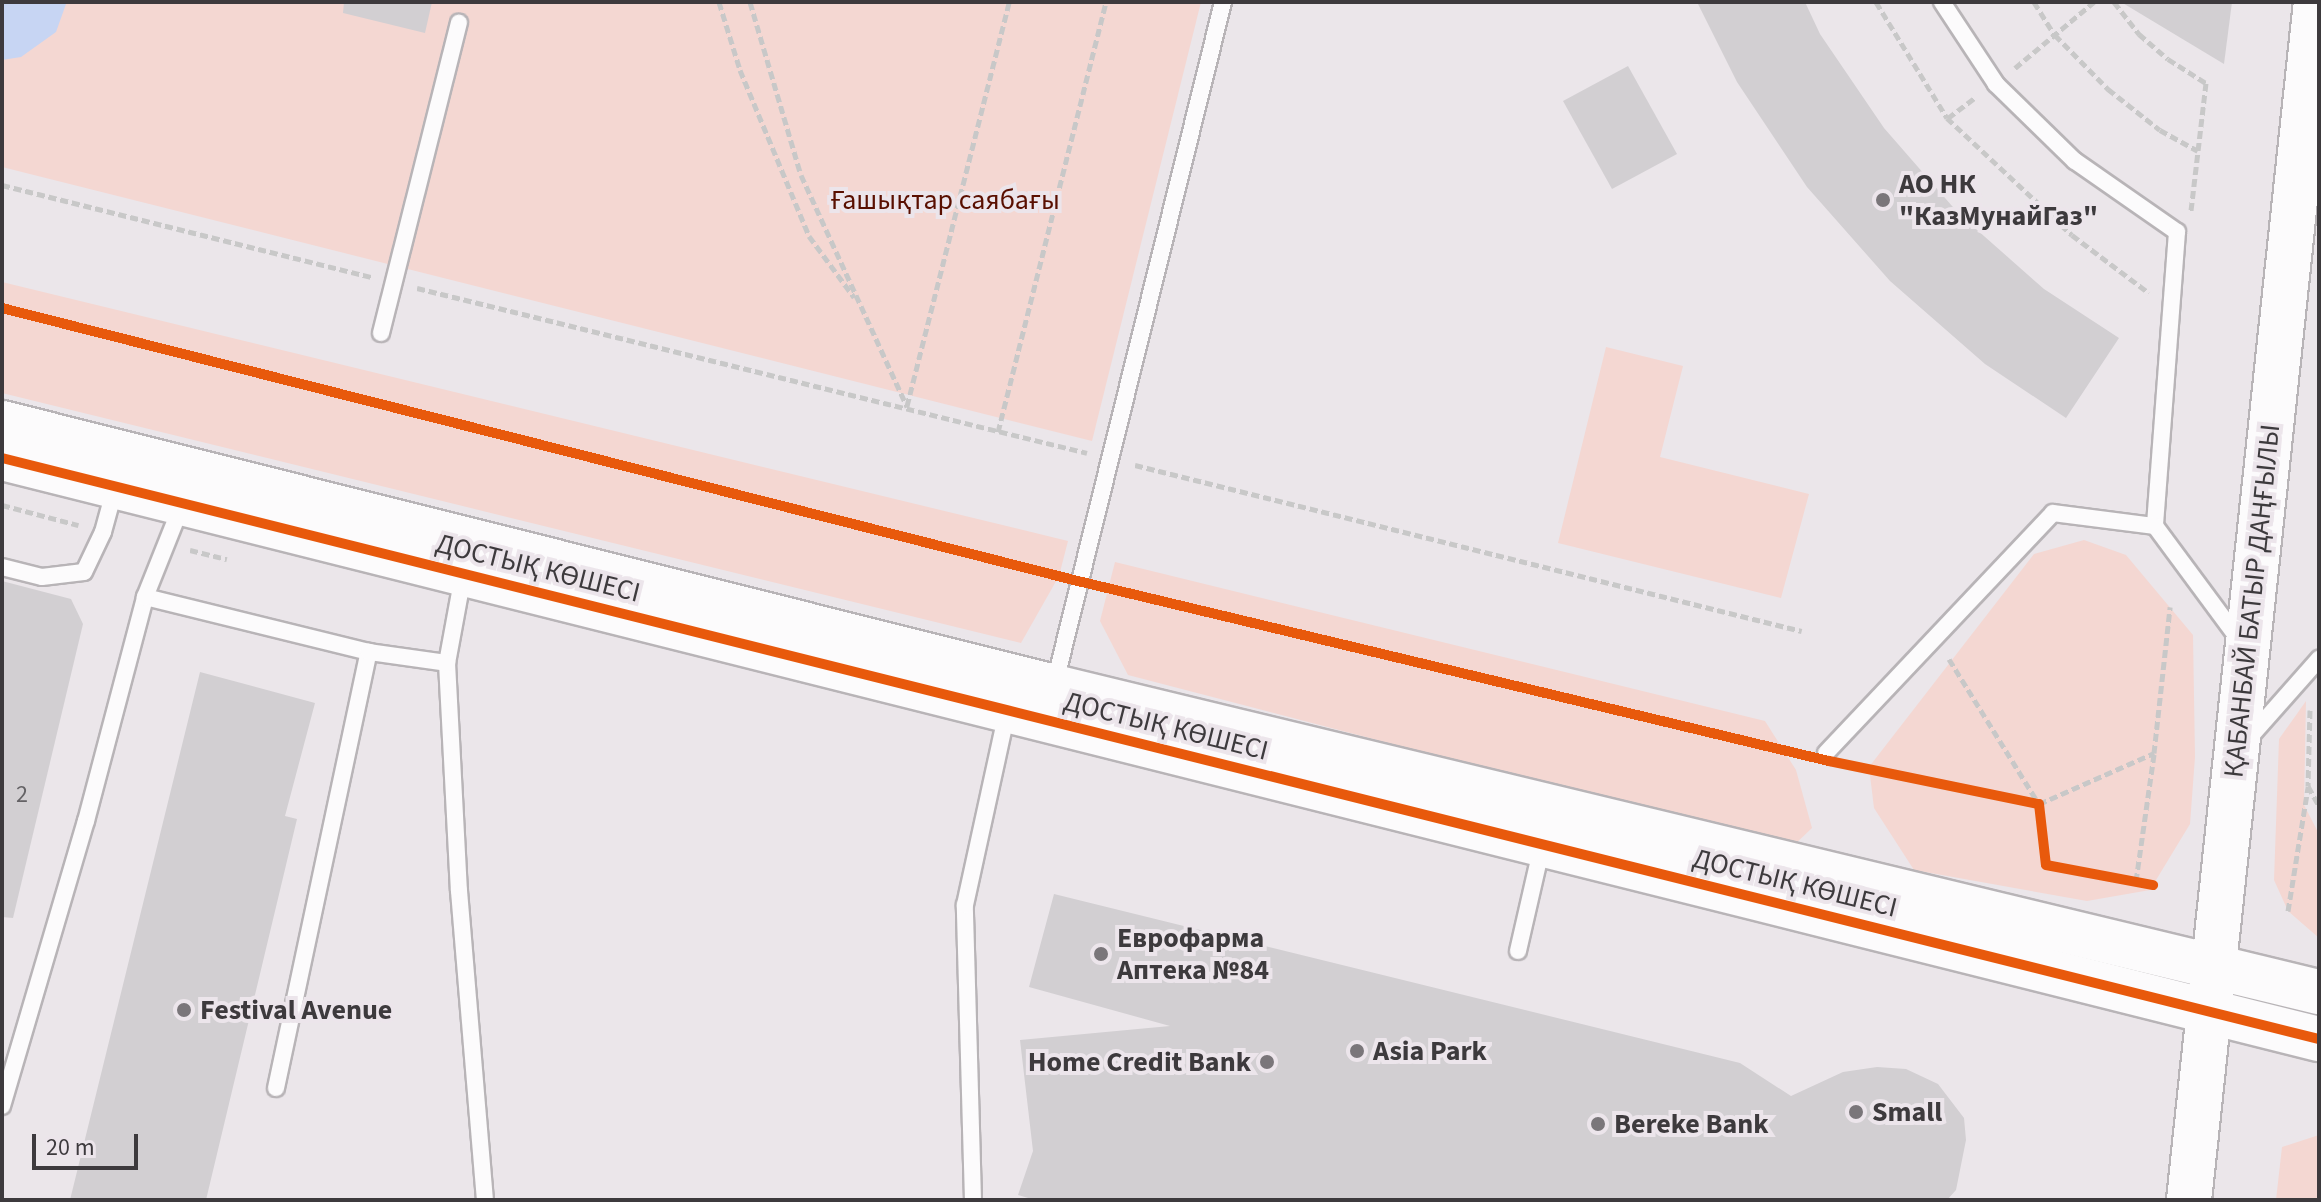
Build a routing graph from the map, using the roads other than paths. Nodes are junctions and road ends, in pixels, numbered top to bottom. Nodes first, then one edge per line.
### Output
1 (1223, 2) edge
2 (1942, 2) edge
3 (2316, 2) edge
4 (459, 23) dead end
5 (381, 333) dead end
6 (2, 423) edge
7 (2, 458) edge
8 (115, 486) junction
9 (186, 486) junction
10 (2155, 526) junction
11 (2, 567) edge
12 (463, 573) junction
13 (145, 597) junction
14 (2247, 650) junction
15 (369, 652) junction
16 (447, 663) junction
17 (2315, 664) edge
18 (1054, 687) junction
19 (1007, 711) junction
20 (2237, 751) junction
21 (1826, 753) dead end
22 (1542, 845) junction
23 (1518, 951) dead end
24 (2216, 967) junction
25 (2319, 992) edge
26 (2212, 1011) junction
27 (2319, 1039) edge
28 (276, 1088) dead end
29 (2, 1106) edge
30 (485, 1200) edge
31 (973, 1200) edge
32 (2189, 1200) edge

1 - 18 lane
2 - 10 lane
3 - 14 street, ҚАБАНБАЙ БАТЫР ДАҢҒЫЛЫ
4 - 5 lane
6 - 9 street, ДОСТЫҚ КӨШЕСІ
7 - 8 street, ДОСТЫҚ КӨШЕСІ
8 - 9 street, ДОСТЫҚ КӨШЕСІ
8 - 11 lane
9 - 12 street, ДОСТЫҚ КӨШЕСІ
9 - 13 lane
9 - 18 street, ДОСТЫҚ КӨШЕСІ
10 - 14 lane
10 - 21 lane
12 - 16 lane
12 - 19 street, ДОСТЫҚ КӨШЕСІ
13 - 15 lane
13 - 29 lane
14 - 20 street, ҚАБАНБАЙ БАТЫР ДАҢҒЫЛЫ
15 - 16 lane
15 - 28 lane
16 - 30 lane
17 - 20 lane
18 - 24 street, ДОСТЫҚ КӨШЕСІ
19 - 22 street, ДОСТЫҚ КӨШЕСІ
19 - 31 lane
20 - 24 street, ҚАБАНБАЙ БАТЫР ДАҢҒЫЛЫ
22 - 23 lane
22 - 26 street, ДОСТЫҚ КӨШЕСІ
24 - 25 street, ДОСТЫҚ КӨШЕСІ
24 - 26 street, ҚАБАНБАЙ БАТЫР ДАҢҒЫЛЫ
26 - 27 street, ДОСТЫҚ КӨШЕСІ
26 - 32 street, ҚАБАНБАЙ БАТЫР ДАҢҒЫЛЫ

